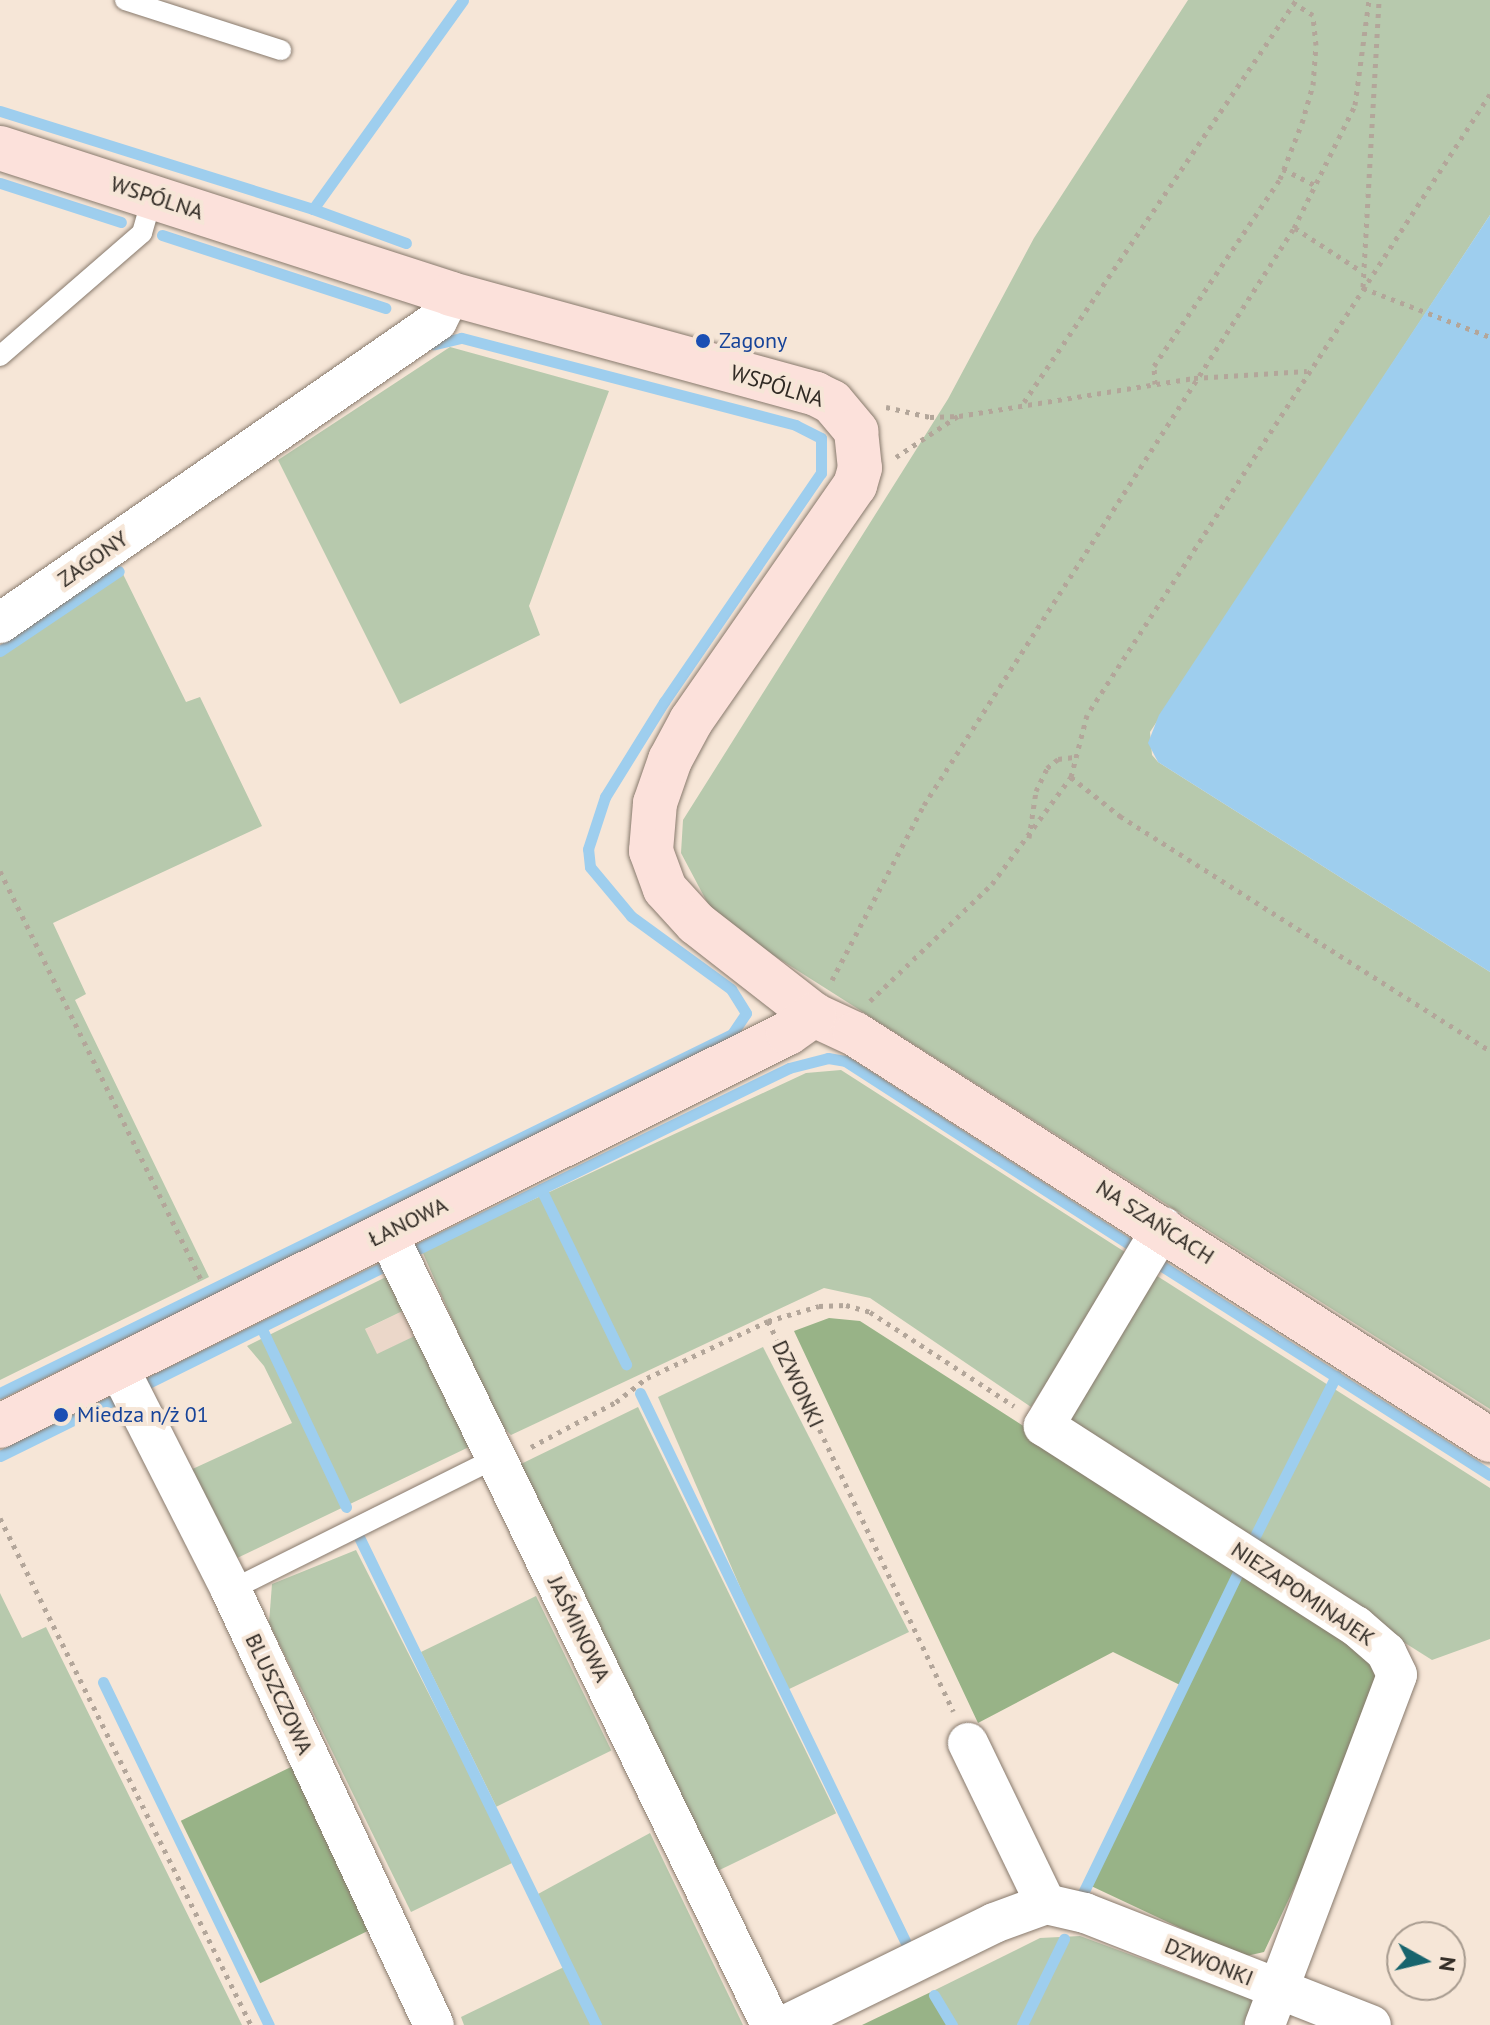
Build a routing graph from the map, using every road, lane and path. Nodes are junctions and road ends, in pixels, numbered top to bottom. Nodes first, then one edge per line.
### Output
1 (125, 0) edge
2 (1369, 0) edge
3 (1379, 0) edge
4 (1295, 1) edge
5 (281, 50) dead end
6 (1490, 94) edge
7 (0, 148) edge
8 (1283, 169) junction
9 (1315, 185) junction
10 (152, 197) junction
11 (1294, 228) junction
12 (1361, 271) junction
13 (1363, 288) junction
14 (451, 294) junction
15 (1490, 337) edge
16 (0, 356) edge
17 (1308, 370) junction
18 (1194, 378) junction
19 (1155, 384) junction
20 (1023, 403) junction
21 (877, 405) dead end
22 (959, 416) junction
23 (849, 497) junction
24 (0, 623) edge
25 (1074, 757) junction
26 (1071, 777) junction
27 (1029, 839) junction
28 (0, 871) edge
29 (814, 1015) junction
30 (855, 1034) junction
31 (1490, 1051) edge
32 (1163, 1227) junction
33 (387, 1233) junction
34 (201, 1278) dead end
35 (768, 1321) junction
36 (118, 1367) junction
37 (0, 1426) edge
38 (1044, 1426) junction
39 (1490, 1440) edge
40 (496, 1458) junction
41 (0, 1518) edge
42 (231, 1590) junction
43 (968, 1743) joint
44 (1046, 1904) junction
45 (1272, 2007) edge
46 (251, 2025) edge
47 (434, 2025) edge
48 (771, 2025) edge
49 (786, 2025) edge
50 (1371, 2025) edge

1 - 5 lane
2 - 9 path
3 - 12 path
4 - 8 path
4 - 20 path
6 - 13 path
7 - 10 street, WSPÓLNA
8 - 9 path
8 - 19 path
9 - 11 path
10 - 14 street, WSPÓLNA
10 - 16 lane
11 - 12 path
11 - 18 path
12 - 13 path
13 - 15 path
13 - 17 path
14 - 23 street, WSPÓLNA
14 - 24 street, ZAGONY
17 - 18 path
17 - 25 path
18 - 19 path
18 - 29 path
19 - 20 path
20 - 22 path
21 - 22 path
22 - 23 path
23 - 29 street, WSPÓLNA
25 - 26 path
25 - 27 path
26 - 27 path
26 - 31 path
27 - 30 path
28 - 34 path
29 - 30 street, NA SZAŃCACH
29 - 33 street, ŁANOWA
30 - 32 street, NA SZAŃCACH
32 - 38 street
32 - 39 street, NA SZAŃCACH
33 - 36 street, ŁANOWA
33 - 40 street, JAŚMINOWA
35 - 38 path
35 - 40 path, DZWONKI
35 - 43 path, DZWONKI
36 - 37 street, ŁANOWA
36 - 42 street, BLUSZCZOWA
38 - 45 street, NIEZAPOMINAJEK
40 - 42 lane
40 - 48 street, JAŚMINOWA
41 - 46 path
42 - 47 street, BLUSZCZOWA
43 - 44 street
44 - 45 street, DZWONKI
44 - 49 street
45 - 50 street, DZWONKI

